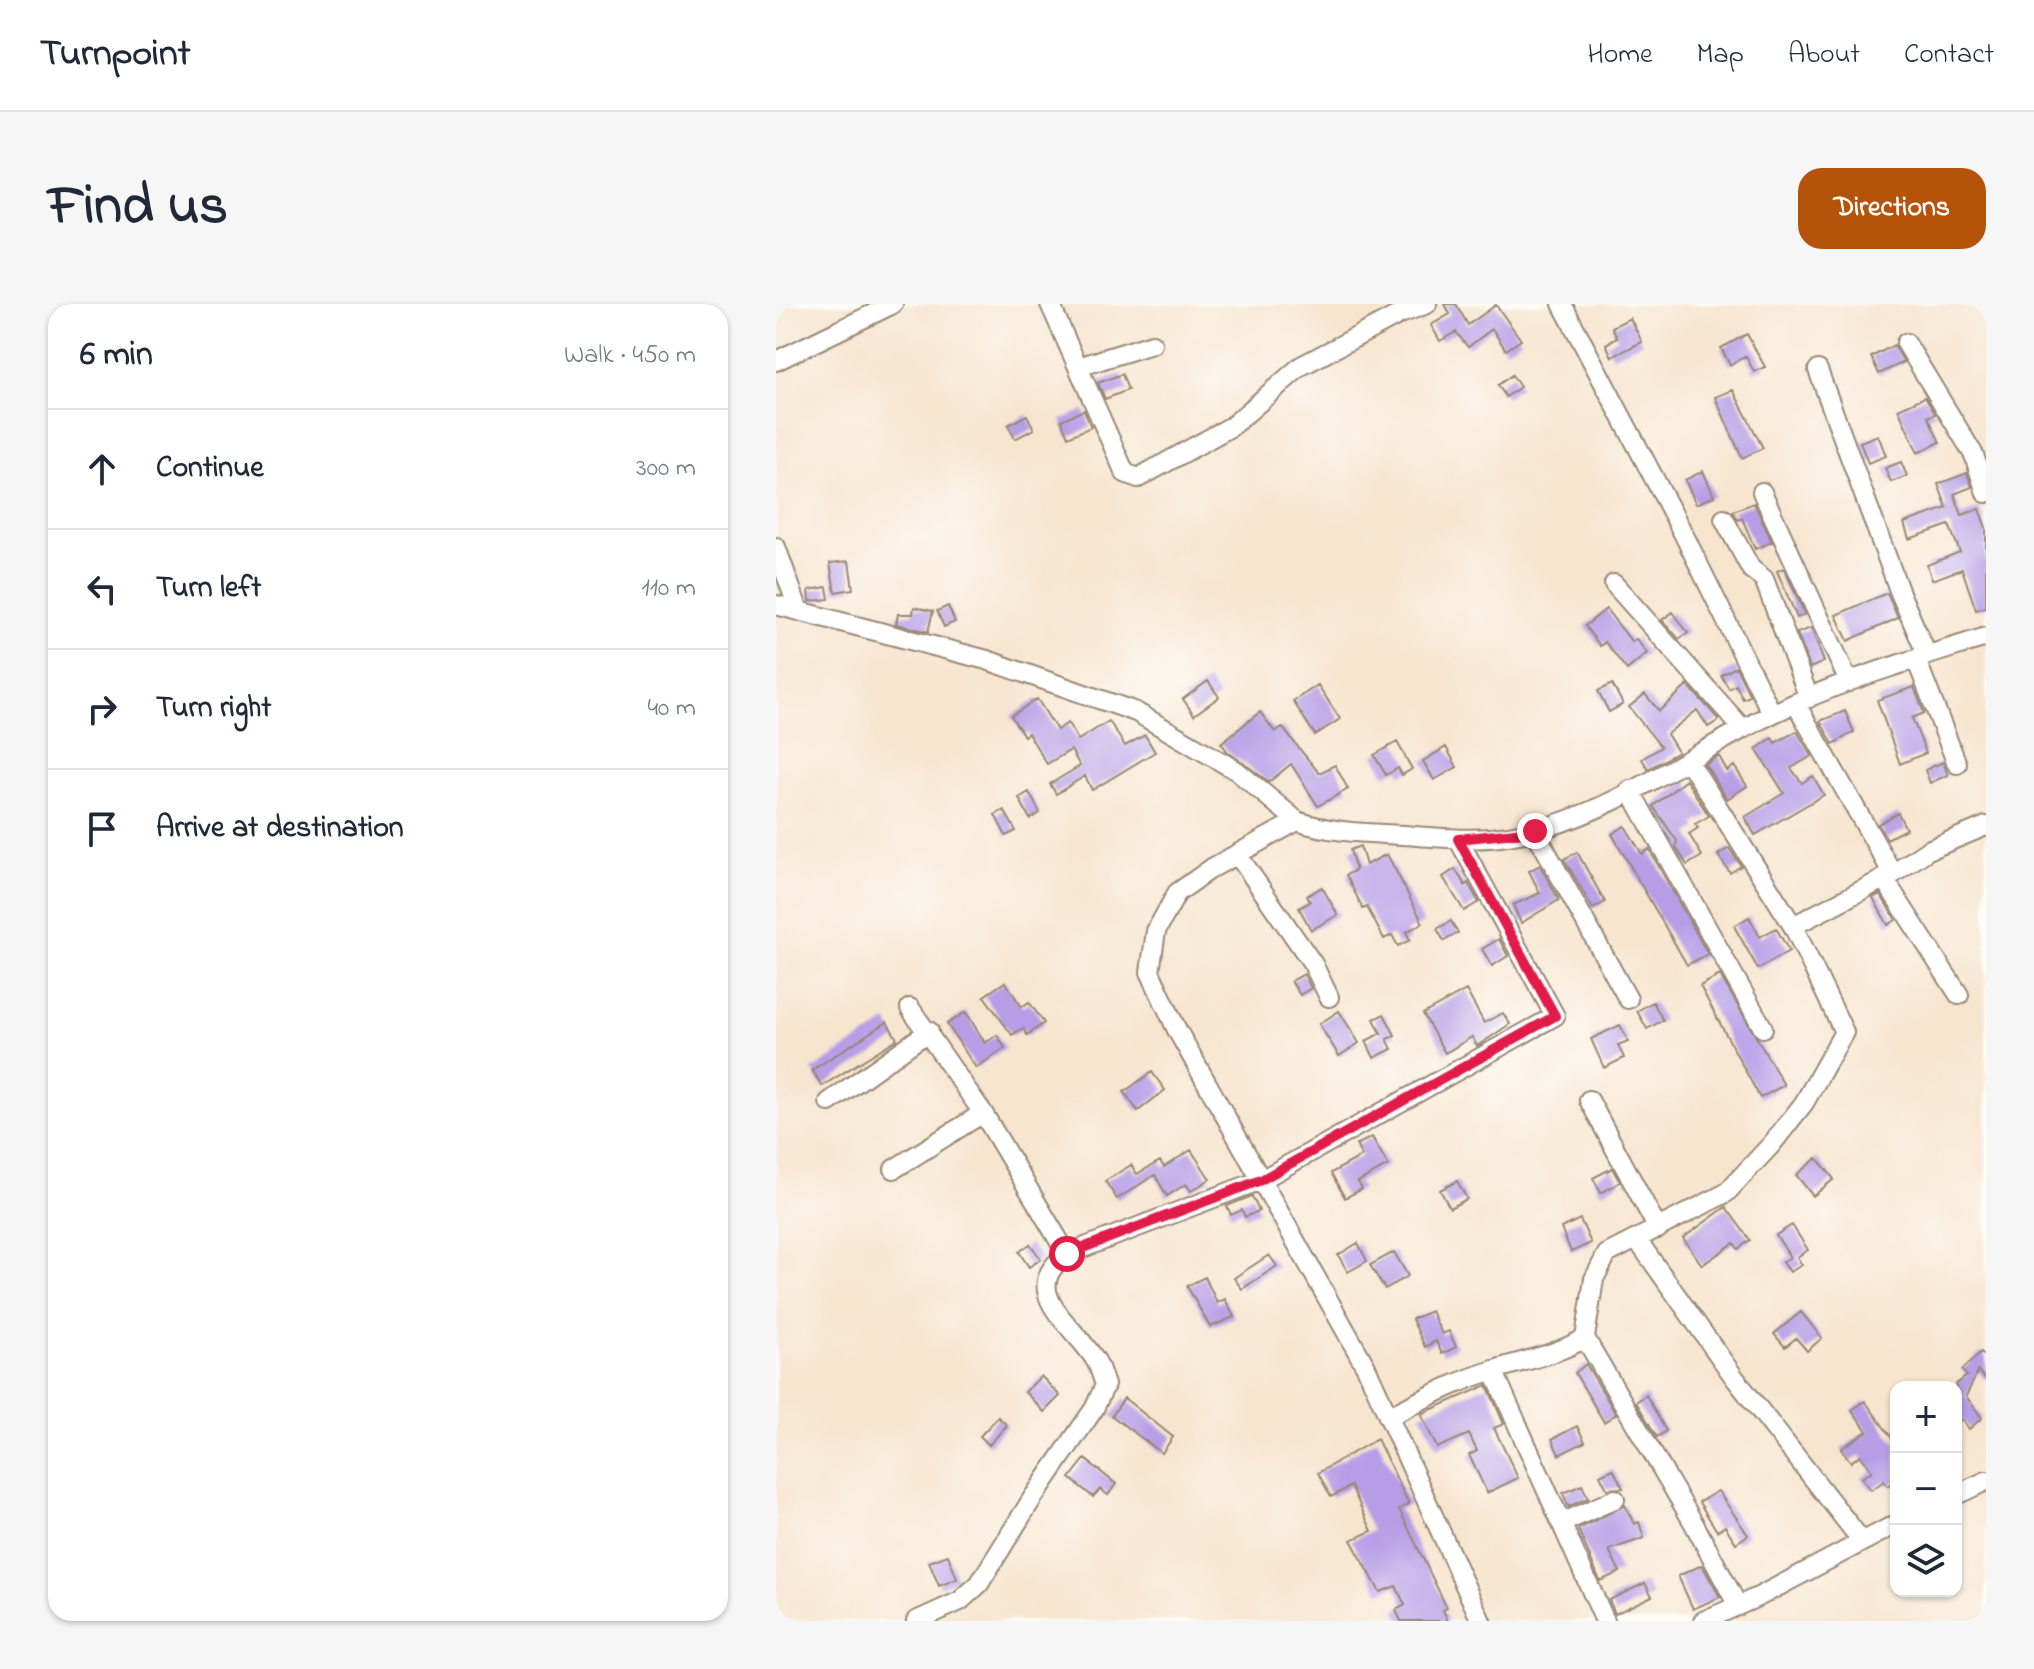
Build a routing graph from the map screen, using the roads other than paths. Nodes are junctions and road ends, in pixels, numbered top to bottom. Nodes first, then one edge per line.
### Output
1 (893, 304) edge
2 (1050, 304) edge
3 (1427, 304) edge
4 (1562, 304) edge
5 (1906, 343) dead end
6 (1152, 344) dead end
7 (776, 361) edge
8 (1078, 367) junction
9 (1818, 370) dead end
10 (1762, 492) dead end
11 (1986, 493) edge
12 (1724, 519) dead end
13 (776, 547) edge
14 (1614, 584) dead end
15 (776, 605) edge
16 (799, 611) junction
17 (1986, 637) edge
18 (1922, 657) junction
19 (1849, 682) junction
20 (1803, 701) junction
21 (1772, 714) junction
22 (1743, 729) junction
23 (1688, 760) junction
24 (1957, 764) dead end
25 (1630, 790) junction
26 (1297, 821) junction
27 (1535, 831) junction
28 (1984, 832) edge
29 (1458, 839) junction
30 (1237, 854) junction
31 (1888, 876) junction
32 (1793, 926) junction
33 (1959, 995) dead end
34 (1329, 997) dead end
35 (1628, 999) dead end
36 (910, 1008) dead end
37 (1763, 1028) dead end
38 (929, 1031) junction
39 (1589, 1100) dead end
40 (829, 1102) dead end
41 (983, 1113) junction
42 (894, 1169) dead end
43 (1261, 1180) junction
44 (1658, 1229) junction
45 (1638, 1241) junction
46 (1067, 1254) junction
47 (1585, 1338) junction
48 (1493, 1370) junction
49 (1388, 1417) junction
50 (1986, 1481) edge
51 (1962, 1492) edge
52 (1615, 1499) dead end
53 (1562, 1523) junction
54 (1894, 1525) edge
55 (1861, 1540) junction
56 (1738, 1606) junction
57 (916, 1621) edge
58 (1481, 1621) edge
59 (1605, 1621) edge
60 (1703, 1621) edge

1 - 7 street
2 - 8 street
3 - 8 street
4 - 21 street
5 - 11 street
6 - 8 street
9 - 18 street
10 - 19 street
12 - 20 street
13 - 16 street
14 - 22 street
15 - 16 street
16 - 26 street
17 - 18 street
18 - 19 street
18 - 24 street
19 - 20 street
20 - 21 street
20 - 31 street
21 - 22 street
22 - 23 street
23 - 25 street
23 - 32 street
25 - 27 street
25 - 37 street
26 - 29 street
26 - 30 street
27 - 29 street
27 - 35 street
28 - 31 street
29 - 43 street
30 - 34 street
30 - 43 street
31 - 32 street
31 - 33 street
32 - 44 street
36 - 38 street
38 - 40 street
38 - 41 street
39 - 44 street
41 - 42 street
41 - 46 street
43 - 46 street
43 - 49 street
44 - 45 street
45 - 47 street
45 - 55 street
46 - 57 street
47 - 48 street
47 - 56 street
48 - 49 street
48 - 53 street
49 - 58 street
50 - 51 street
52 - 53 street
53 - 59 street
54 - 55 street
55 - 56 street
56 - 60 street

